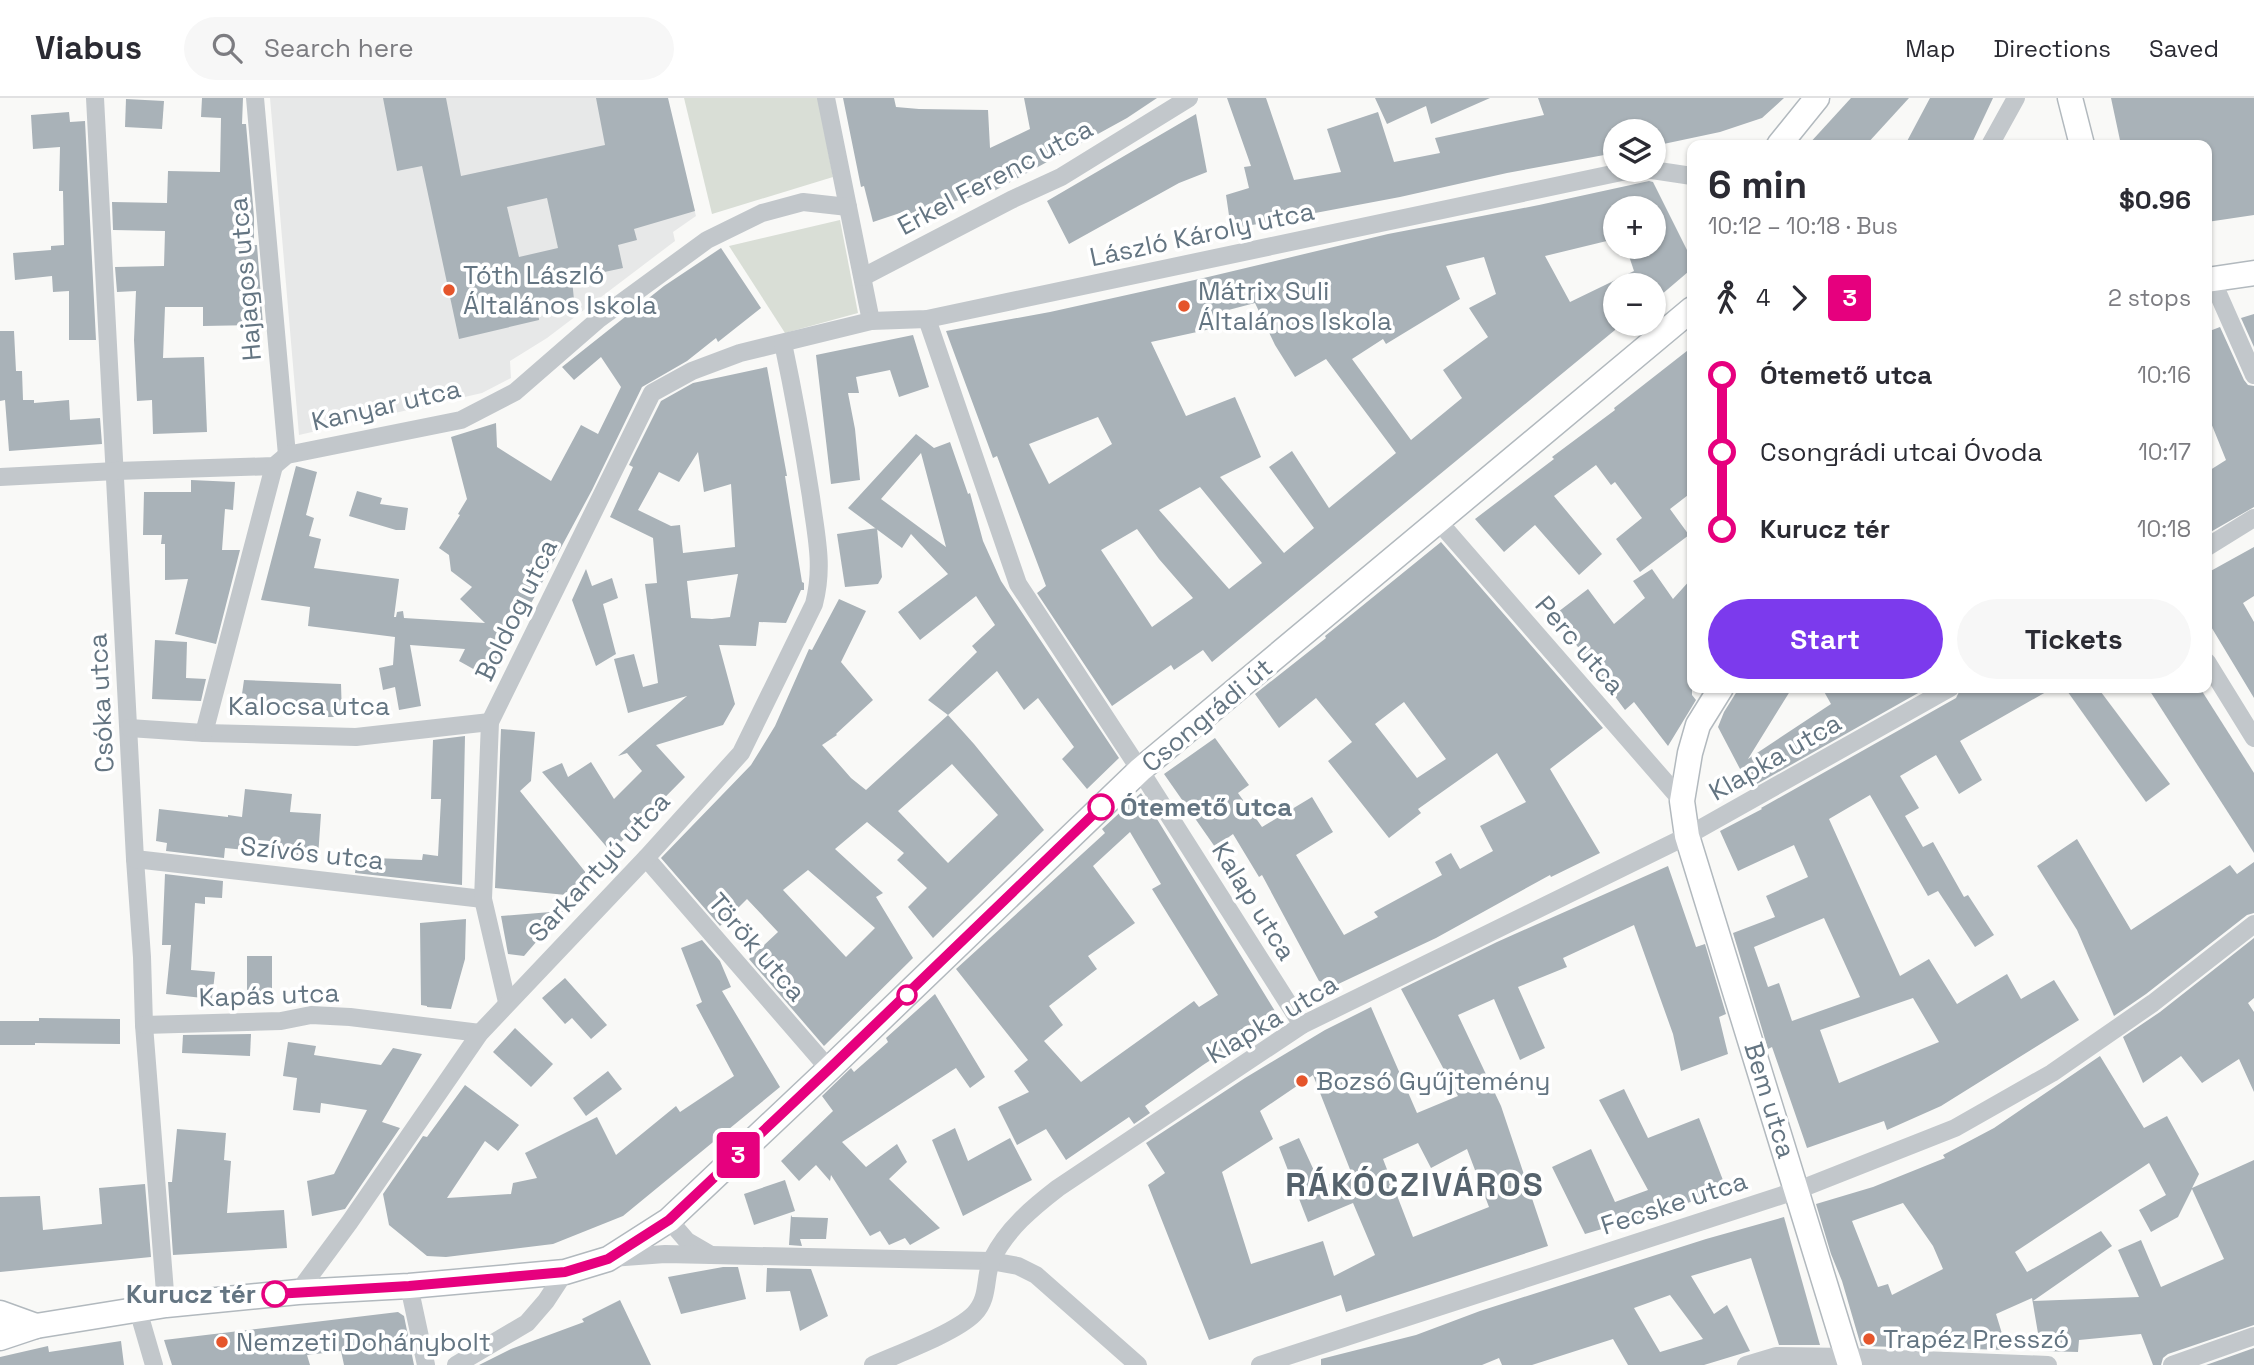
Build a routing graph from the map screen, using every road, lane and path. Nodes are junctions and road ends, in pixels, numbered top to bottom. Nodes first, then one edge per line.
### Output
1 (95, 98) edge
2 (256, 98) edge
3 (826, 98) edge
4 (1189, 98) edge
5 (1817, 98) edge
6 (2016, 98) edge
7 (2070, 98) edge
8 (1783, 140) edge
9 (1993, 140) edge
10 (2080, 140) edge
11 (1666, 172) edge
12 (1687, 175) edge
13 (1603, 176) edge
14 (848, 207) junction
15 (2254, 273) edge
16 (863, 277) junction
17 (2212, 280) edge
18 (2212, 286) edge
19 (1687, 313) edge
20 (927, 319) junction
21 (872, 321) junction
22 (783, 343) junction
23 (2254, 375) edge
24 (280, 460) junction
25 (116, 471) junction
26 (0, 477) edge
27 (2254, 518) edge
28 (1439, 522) junction
29 (2212, 544) edge
30 (2212, 670) edge
31 (1718, 693) edge
32 (1939, 693) edge
33 (490, 722) junction
34 (129, 728) junction
35 (204, 733) junction
36 (2254, 738) edge
37 (1140, 770) junction
38 (1682, 801) junction
39 (1688, 836) junction
40 (646, 858) junction
41 (135, 859) junction
42 (483, 899) junction
43 (2254, 924) edge
44 (507, 1002) junction
45 (144, 1025) junction
46 (1302, 1025) junction
47 (480, 1033) junction
48 (829, 1069) junction
49 (1798, 1190) junction
50 (669, 1220) junction
51 (711, 1255) junction
52 (608, 1259) junction
53 (991, 1261) junction
54 (565, 1272) junction
55 (409, 1286) junction
56 (298, 1292) junction
57 (166, 1305) junction
58 (138, 1310) junction
59 (0, 1313) edge
60 (0, 1325) edge
61 (36, 1326) junction
62 (2254, 1336) edge
63 (0, 1338) edge
64 (1849, 1361) edge
65 (154, 1365) edge
66 (426, 1365) edge
67 (456, 1365) edge
68 (873, 1365) edge
69 (1138, 1365) edge
70 (1260, 1365) edge
71 (1746, 1365) edge
72 (2048, 1365) edge
73 (2172, 1365) edge

1 - 25 street, Csóka utca
2 - 24 street, Hajagos utca
3 - 14 street
4 - 16 street, Erkel Ferenc utca
5 - 8 street
6 - 9 street
7 - 10 street
11 - 12 street
13 - 20 street, László Károly utca
14 - 16 street
14 - 24 street, Kanyar utca
15 - 17 street
16 - 21 street
18 - 23 street
19 - 28 street, Csongrádi út
20 - 21 street, László Károly utca
20 - 37 street
21 - 22 street, László Károly utca
22 - 33 street, Boldog utca
22 - 40 street, Sarkantyú utca
24 - 25 street, Kanyar utca
24 - 35 street, Hajagos utca
25 - 26 street, Kanyar utca
25 - 34 street, Csóka utca
27 - 29 street
28 - 37 street, Csongrádi út
28 - 38 street, Perc utca
30 - 36 street
31 - 38 street, Bem utca
32 - 39 street, Klapka utca
33 - 35 street, Kalocsa utca
33 - 42 street, Boldog utca
34 - 35 street, Kalocsa utca
34 - 41 street, Csóka utca
37 - 46 street, Kalap utca
37 - 48 street, Csongrádi út
38 - 39 street, Bem utca
39 - 46 street, Klapka utca
39 - 49 street, Bem utca
40 - 44 street, Sarkantyú utca
40 - 48 street, Török utca
41 - 42 street, Szívós utca
41 - 45 street, Csóka utca
42 - 44 street, Boldog utca
43 - 49 street, Fecske utca
44 - 47 street, Sarkantyú utca
45 - 47 street, Kapás utca
45 - 57 street, Csóka utca
46 - 53 street, Klapka utca
47 - 56 street, Sarkantyú utca
48 - 50 street, Csongrádi út
49 - 64 street, Bem utca
49 - 70 street, Fecske utca
50 - 51 street
50 - 52 street, Csongrádi út
51 - 52 street
51 - 53 street
52 - 54 street, Csongrádi út
53 - 68 street
53 - 69 street
54 - 55 street, Csongrádi út
54 - 67 street
55 - 56 street, Csongrádi út
55 - 66 street
56 - 57 street, Csongrádi út
57 - 58 street, Csongrádi út
58 - 61 street, Csongrádi út
58 - 65 street
59 - 61 street, Csongrádi út
60 - 61 street, Csongrádi út
61 - 63 street, Csongrádi út
62 - 73 street
64 - 71 street
64 - 72 street

